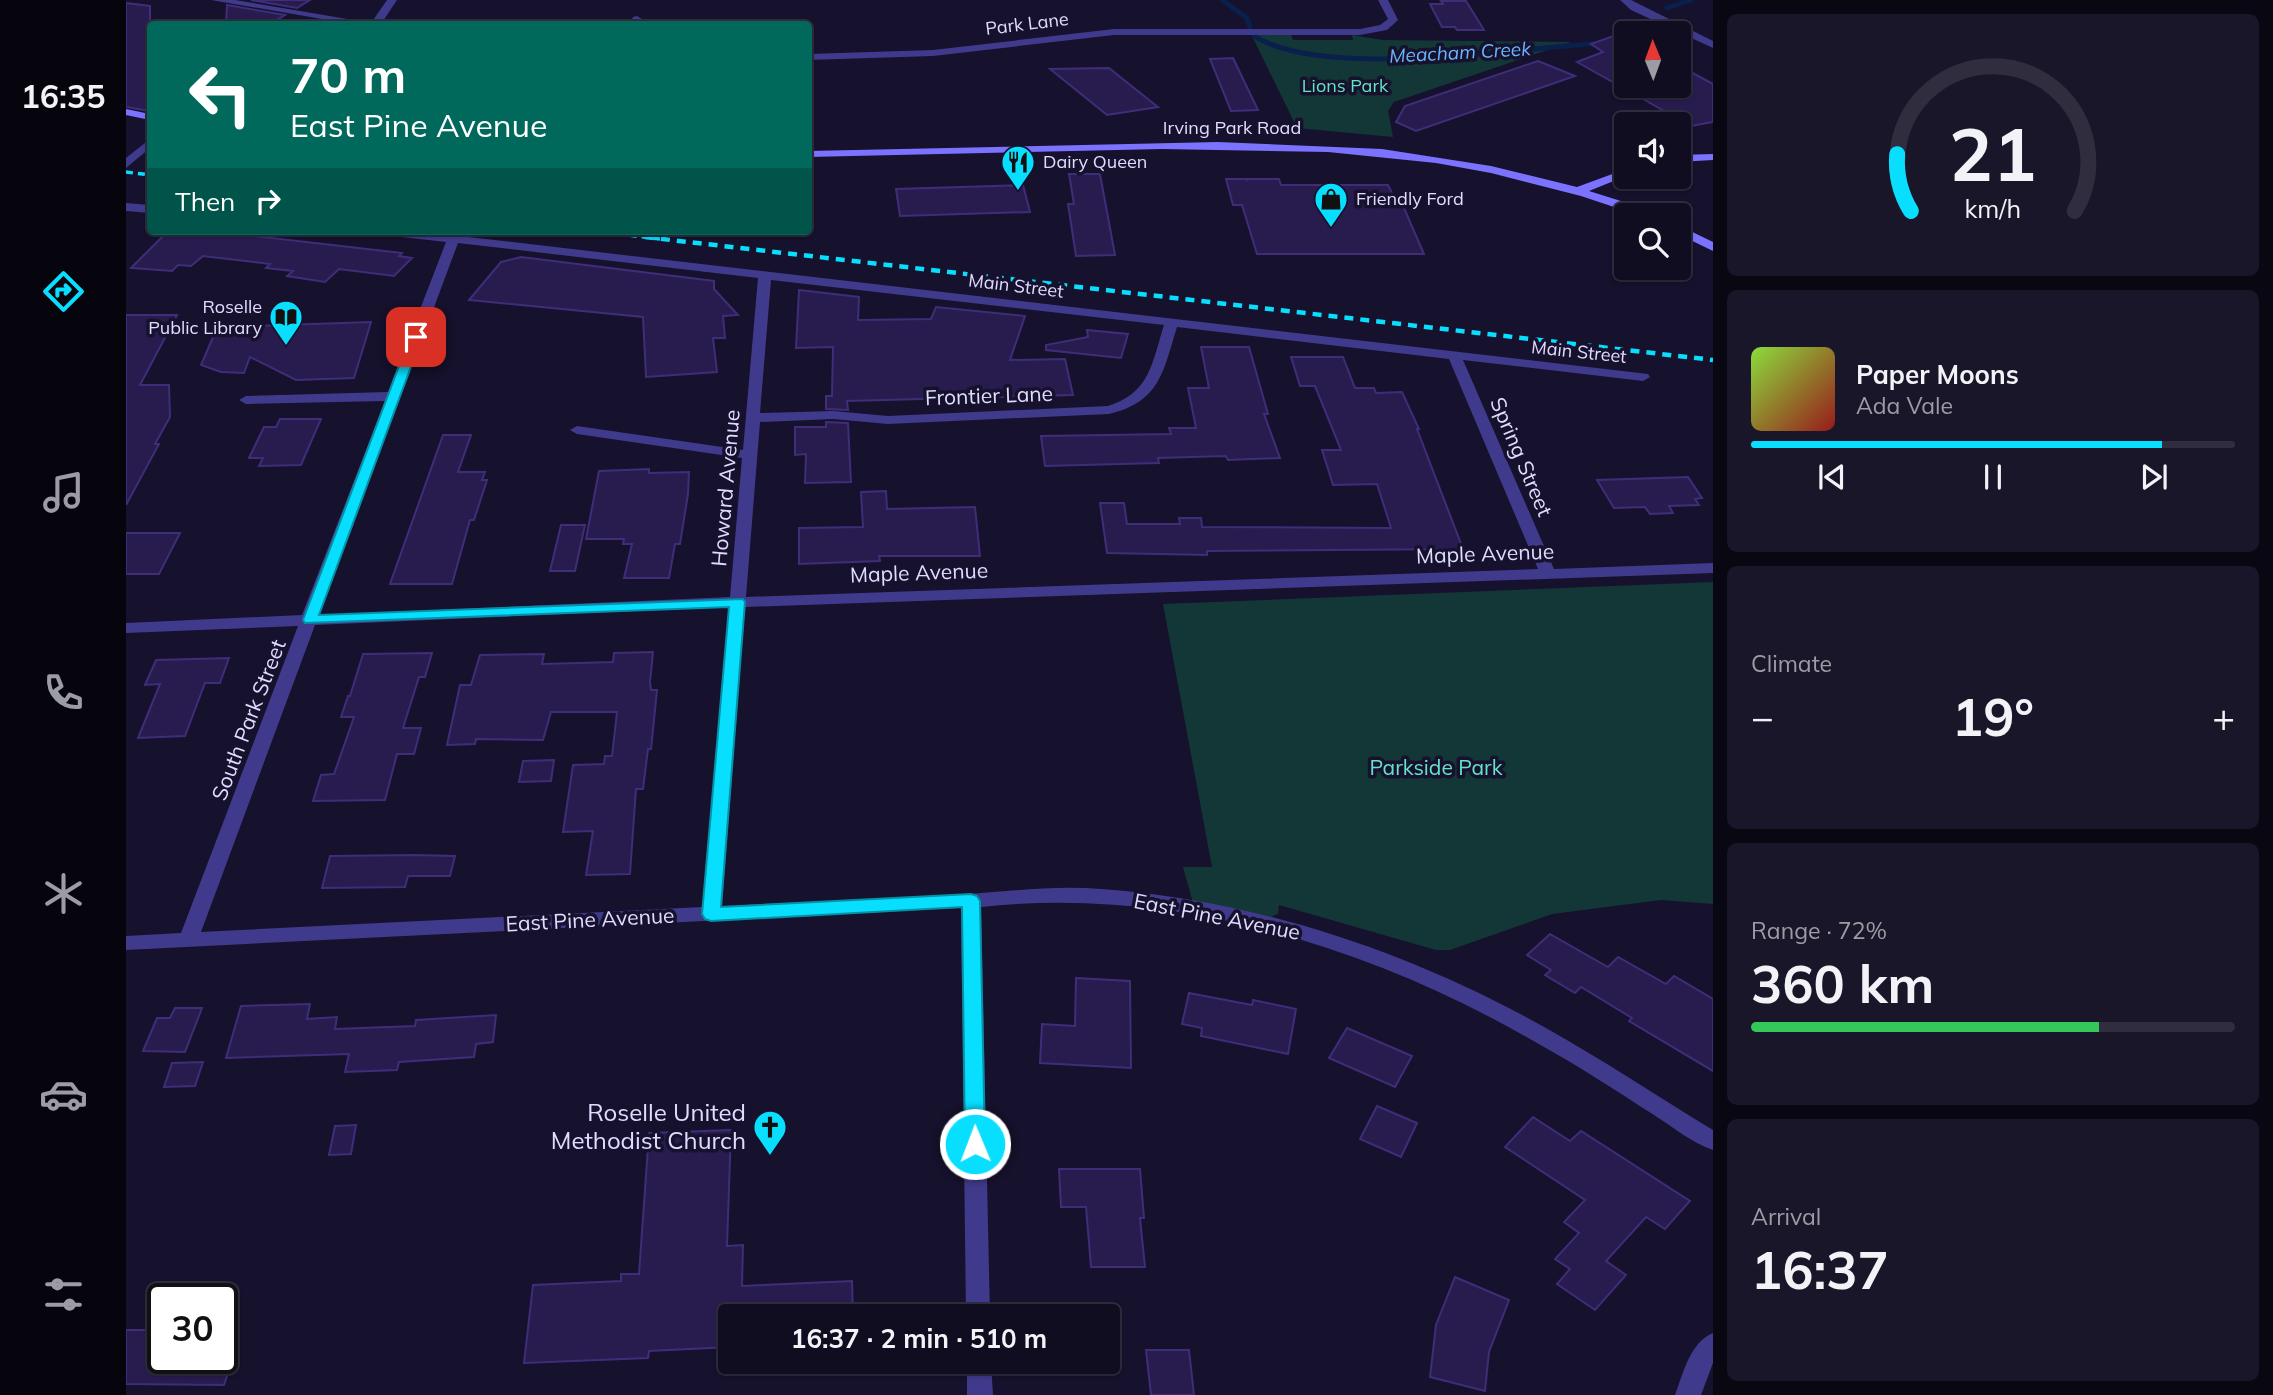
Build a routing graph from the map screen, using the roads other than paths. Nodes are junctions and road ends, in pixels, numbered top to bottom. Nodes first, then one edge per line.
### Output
1 (216, 0) edge
2 (393, 0) edge
3 (1383, 0) edge
4 (1625, 0) edge
5 (348, 21) edge
6 (378, 21) edge
7 (1713, 45) edge
8 (812, 57) edge
9 (126, 112) edge
10 (147, 116) edge
11 (147, 145) edge
12 (812, 154) edge
13 (1713, 157) edge
14 (1691, 158) edge
15 (126, 164) edge
16 (1614, 177) edge
17 (1578, 191) junction
18 (1614, 203) edge
19 (126, 207) edge
20 (147, 209) edge
21 (454, 235) edge
22 (1691, 236) edge
23 (1713, 247) edge
24 (765, 274) junction
25 (1172, 321) junction
26 (1454, 355) junction
27 (1643, 377) dead end
28 (394, 396) junction
29 (246, 400) dead end
30 (753, 418) junction
31 (577, 430) dead end
32 (750, 455) junction
33 (1713, 568) edge
34 (1549, 575) junction
35 (737, 602) junction
36 (310, 620) junction
37 (126, 628) edge
38 (971, 901) junction
39 (711, 914) junction
40 (188, 940) junction
41 (126, 943) edge
42 (1713, 1141) edge
43 (978, 1304) edge
44 (1713, 1344) edge
45 (979, 1374) edge
46 (980, 1395) edge
47 (1688, 1395) edge

1 - 5 street
2 - 6 street
3 - 8 street, Park Lane
4 - 7 street
9 - 10 main road
11 - 15 street
12 - 17 main road, Irving Park Road
13 - 14 main road
16 - 17 main road
17 - 18 main road, Irving Park Road
19 - 20 street
21 - 24 street, Main Street
21 - 28 street, South Park Street
22 - 23 main road
24 - 25 street, Main Street
24 - 30 street, Howard Avenue
25 - 26 street, Main Street
25 - 30 street, Frontier Lane
26 - 27 street, Main Street
26 - 34 street, Spring Street
28 - 29 street
28 - 36 street, South Park Street
30 - 32 street, Howard Avenue
31 - 32 street
32 - 35 street, Howard Avenue
33 - 34 street, Maple Avenue
34 - 35 street, Maple Avenue
35 - 36 street, Maple Avenue
35 - 39 street, Howard Avenue
36 - 37 street, Maple Avenue
36 - 40 street, South Park Street
38 - 39 street, East Pine Avenue
38 - 42 street, East Pine Avenue
38 - 43 street
39 - 40 street, East Pine Avenue
40 - 41 street, East Pine Avenue
44 - 47 street
45 - 46 street

